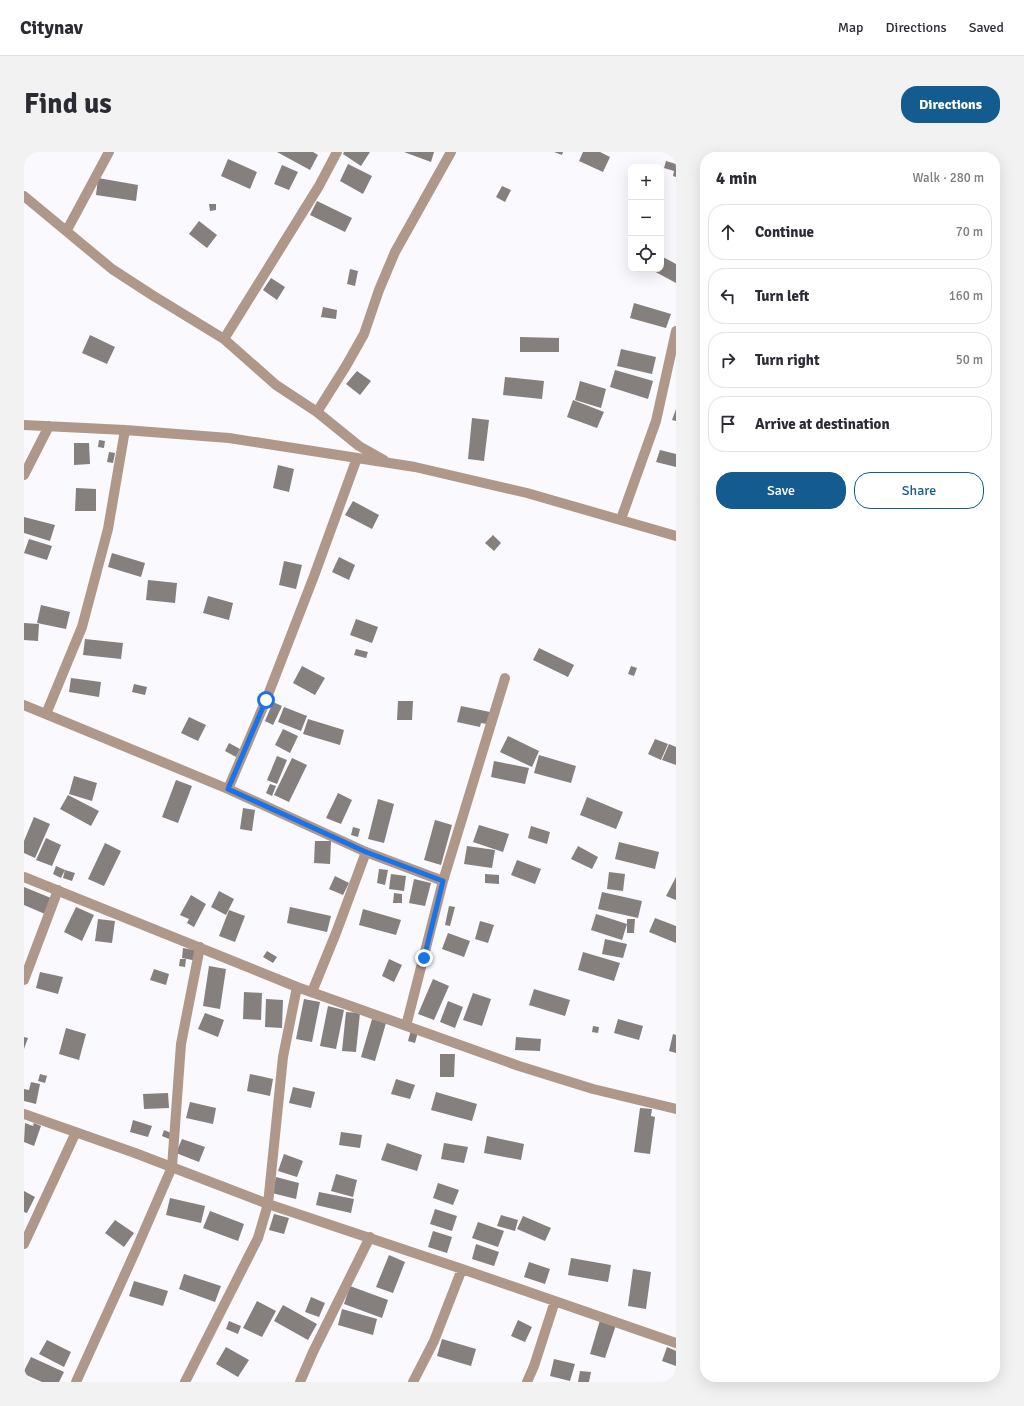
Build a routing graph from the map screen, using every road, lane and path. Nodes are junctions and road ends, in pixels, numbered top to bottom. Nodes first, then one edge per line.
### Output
1 (109, 152) edge
2 (337, 152) edge
3 (451, 152) edge
4 (24, 196) edge
5 (67, 230) junction
6 (676, 331) edge
7 (224, 339) junction
8 (317, 412) junction
9 (24, 425) edge
10 (49, 426) junction
11 (125, 430) junction
12 (357, 458) junction
13 (389, 463) junction
14 (24, 475) edge
15 (621, 519) junction
16 (676, 536) edge
17 (505, 678) dead end
18 (24, 705) edge
19 (46, 714) junction
20 (228, 789) junction
21 (366, 852) junction
22 (24, 877) edge
23 (443, 881) junction
24 (58, 890) junction
25 (200, 947) junction
26 (24, 980) edge
27 (297, 987) junction
28 (312, 992) junction
29 (406, 1026) junction
30 (676, 1109) edge
31 (24, 1114) edge
32 (76, 1132) junction
33 (172, 1167) junction
34 (268, 1204) junction
35 (370, 1238) junction
36 (24, 1244) edge
37 (462, 1269) junction
38 (555, 1301) junction
39 (676, 1343) edge
40 (76, 1382) edge
41 (185, 1382) edge
42 (300, 1382) edge
43 (413, 1382) edge
44 (527, 1382) edge

1 - 5 street
2 - 7 street
3 - 8 street
4 - 5 street
5 - 7 street
6 - 15 street
7 - 8 street
8 - 13 street
9 - 10 street
10 - 11 street
10 - 14 street
11 - 12 street
11 - 19 street
12 - 13 street
12 - 20 street
13 - 15 street
15 - 16 street
17 - 23 street
18 - 19 street
19 - 20 street
20 - 21 street
21 - 23 street
21 - 28 street
22 - 24 street
23 - 29 street
24 - 25 street
24 - 26 street
25 - 27 street
25 - 33 street
27 - 28 street
27 - 34 street
28 - 29 street
29 - 30 street
31 - 32 street
32 - 33 street
32 - 36 street
33 - 34 street
33 - 40 street
34 - 35 street
34 - 41 street
35 - 37 street
35 - 42 street
37 - 38 street
37 - 43 street
38 - 39 street
38 - 44 street

